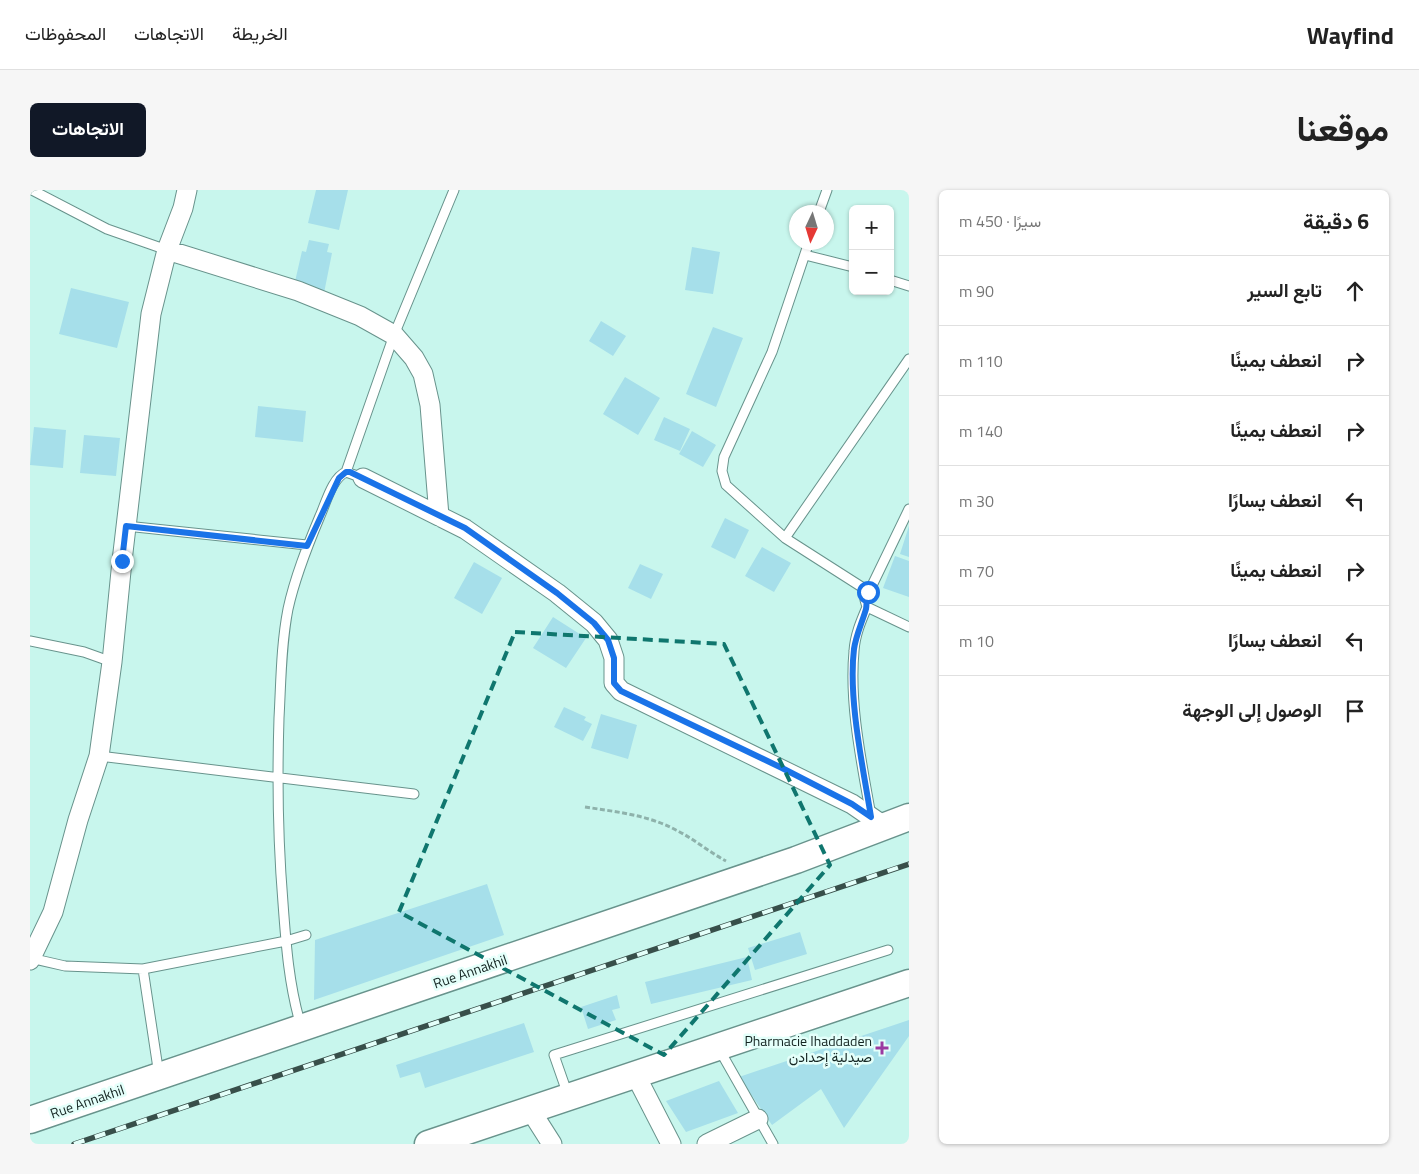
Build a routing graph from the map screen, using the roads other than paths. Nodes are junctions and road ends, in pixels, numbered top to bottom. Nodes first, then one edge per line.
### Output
1 (32, 190) edge
2 (187, 190) edge
3 (454, 190) edge
4 (826, 190) edge
5 (821, 205) edge
6 (166, 250) junction
7 (807, 250) edge
8 (805, 255) junction
9 (849, 266) edge
10 (894, 281) edge
11 (909, 286) edge
12 (394, 335) junction
13 (909, 359) edge
14 (355, 475) junction
15 (909, 509) edge
16 (439, 516) junction
17 (126, 526) junction
18 (785, 538) junction
19 (307, 546) junction
20 (868, 592) junction
21 (867, 607) junction
22 (909, 627) edge
23 (30, 641) edge
24 (112, 662) junction
25 (98, 756) junction
26 (277, 778) junction
27 (414, 794) dead end
28 (909, 817) edge
29 (877, 822) junction
30 (306, 935) dead end
31 (286, 942) junction
32 (888, 950) dead end
33 (30, 959) edge
34 (143, 969) junction
35 (909, 983) edge
36 (302, 1029) junction
37 (718, 1048) junction
38 (636, 1076) junction
39 (159, 1077) junction
40 (569, 1098) junction
41 (532, 1111) junction
42 (758, 1119) junction
43 (30, 1120) edge
44 (428, 1144) edge
45 (552, 1144) edge
46 (670, 1144) edge
47 (707, 1144) edge
48 (773, 1144) edge

1 - 6 lane
2 - 6 street
3 - 12 lane
4 - 5 lane
6 - 12 street
6 - 17 street
7 - 8 lane
8 - 9 lane
8 - 18 lane
10 - 11 lane
12 - 14 lane
12 - 16 street
13 - 18 lane
14 - 16 street
14 - 19 lane
15 - 20 lane
16 - 29 street
17 - 19 lane
17 - 24 street
18 - 20 lane
19 - 26 lane
20 - 21 lane
21 - 22 lane
21 - 29 lane
23 - 24 lane
24 - 25 street
25 - 26 lane
25 - 33 street
26 - 27 lane
26 - 31 lane
28 - 29 street, Rue Annakhil
29 - 36 street, Rue Annakhil
30 - 31 lane
31 - 34 lane
31 - 36 lane
32 - 40 lane
33 - 34 lane
34 - 39 lane
35 - 37 street
36 - 39 street, Rue Annakhil
37 - 38 street
37 - 42 lane
38 - 40 street
38 - 46 street
39 - 43 street, Rue Annakhil
40 - 41 street
41 - 44 street
41 - 45 street
42 - 47 street
42 - 48 lane

